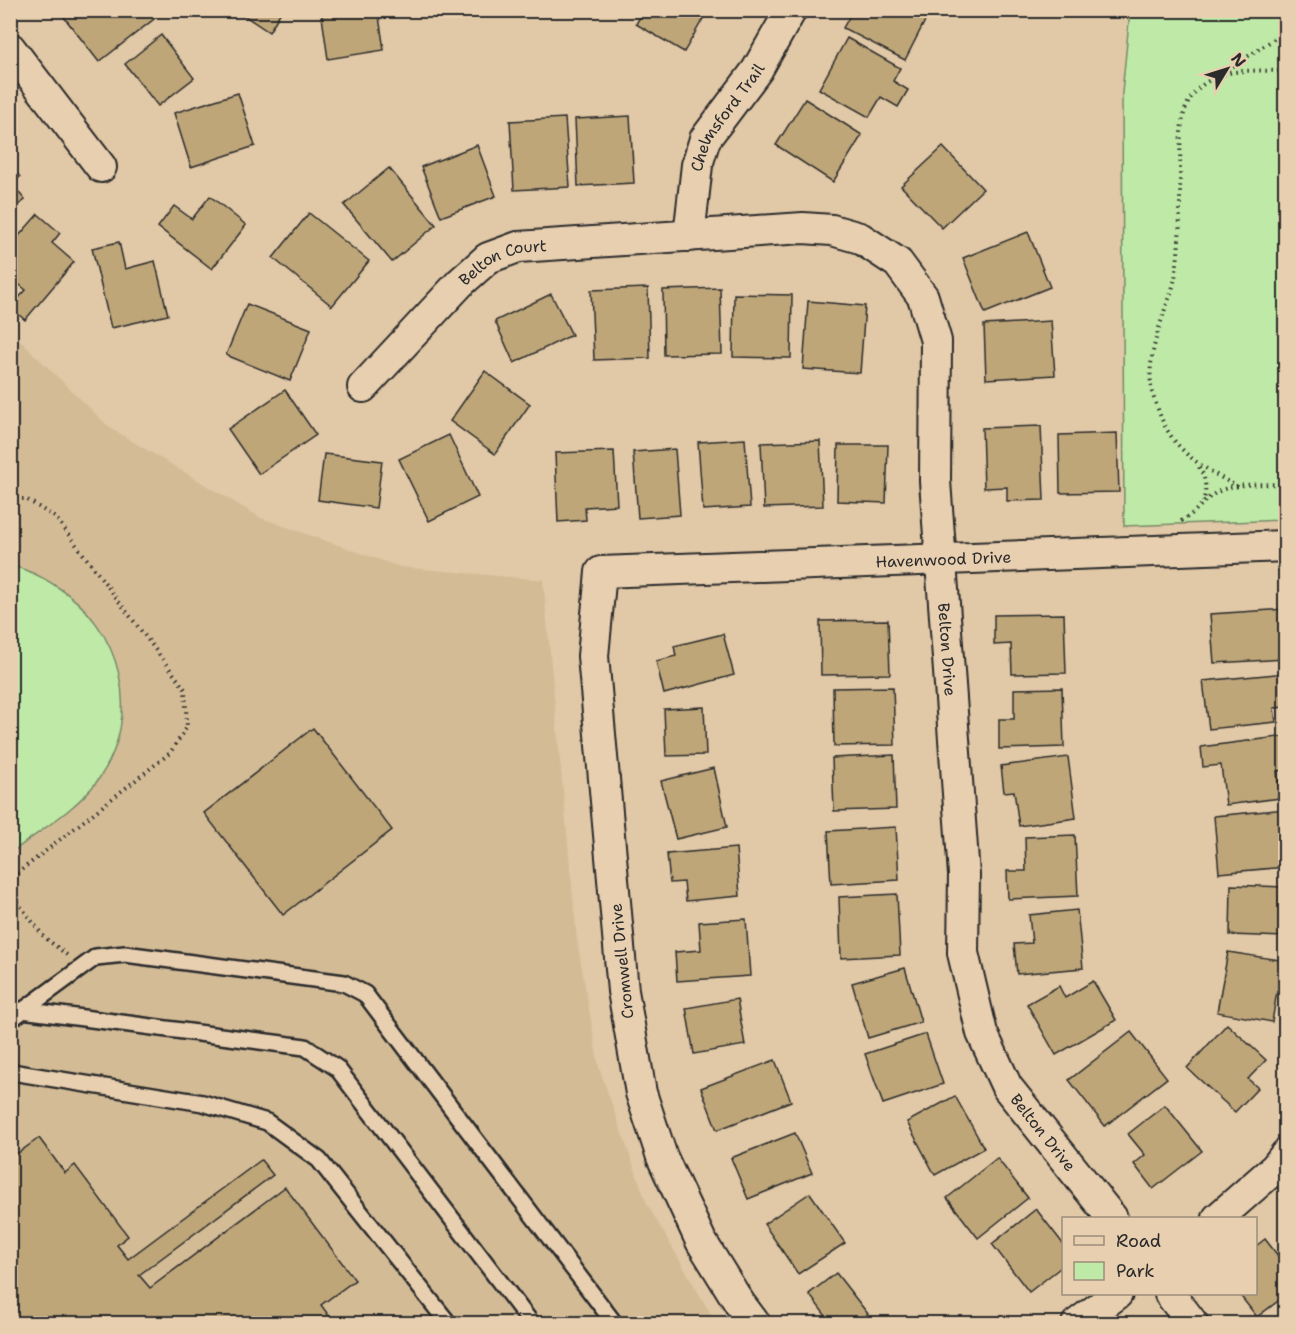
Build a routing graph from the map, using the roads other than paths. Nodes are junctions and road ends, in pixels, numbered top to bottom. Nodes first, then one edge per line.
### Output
1 (791, 10) edge
2 (10, 48) edge
3 (101, 167) dead end
4 (689, 236) junction
5 (363, 387) dead end
6 (1286, 546) edge
7 (940, 559) junction
8 (601, 572) joint
9 (16, 1015) edge
10 (10, 1071) edge
11 (1286, 1154) edge
12 (1111, 1217) edge
13 (1219, 1217) edge
14 (1114, 1295) edge
15 (1172, 1295) edge
16 (449, 1323) edge
17 (532, 1323) edge
18 (615, 1323) edge
19 (755, 1323) edge
20 (1077, 1323) edge
21 (1193, 1323) edge

1 - 4 street, Chelmsford Trail
2 - 3 street
4 - 5 street, Belton Court
4 - 7 street, Belton Drive
6 - 7 street, Havenwood Drive
7 - 8 street, Havenwood Drive
7 - 12 street, Belton Drive
8 - 19 street, Cromwell Drive
9 - 17 lane
9 - 18 lane
10 - 16 lane
11 - 13 street
14 - 20 street
15 - 21 street

